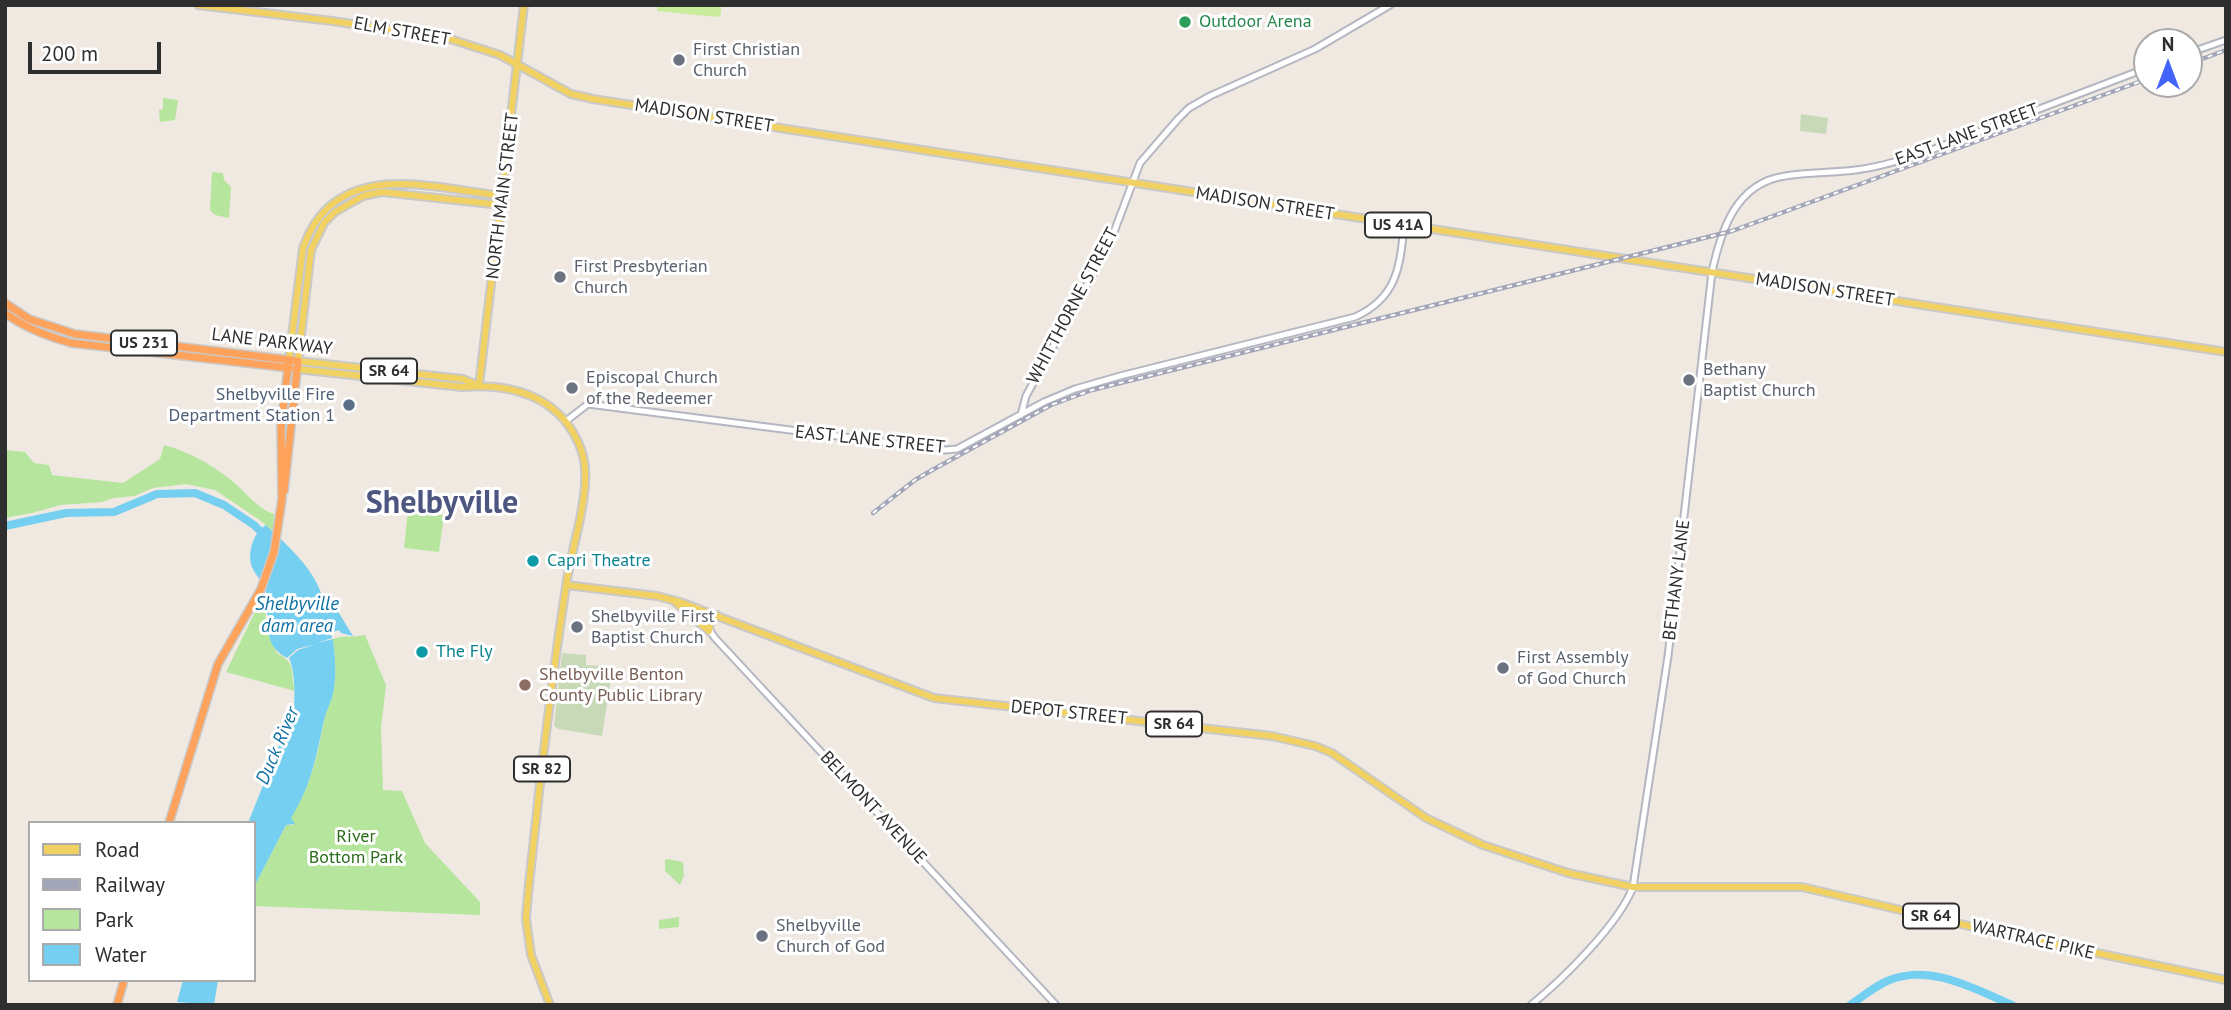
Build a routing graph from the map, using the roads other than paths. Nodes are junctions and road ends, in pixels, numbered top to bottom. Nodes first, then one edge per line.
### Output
1 (198, 5) edge
2 (524, 5) edge
3 (1390, 5) edge
4 (2226, 40) edge
5 (2203, 48) edge
6 (518, 66) junction
7 (2133, 73) edge
8 (1132, 183) junction
9 (502, 196) junction
10 (501, 205) junction
11 (1404, 226) junction
12 (1712, 272) junction
13 (5, 303) edge
14 (5, 313) edge
15 (2226, 352) edge
16 (293, 364) junction
17 (479, 386) junction
18 (1021, 415) junction
19 (566, 421) junction
20 (566, 584) junction
21 (673, 600) junction
22 (698, 608) junction
23 (717, 615) junction
24 (709, 631) junction
25 (170, 821) edge
26 (1633, 887) junction
27 (2226, 980) edge
28 (123, 982) edge
29 (117, 1005) edge
30 (550, 1005) edge
31 (1056, 1005) edge
32 (1531, 1005) edge

1 - 6 main road, ELM STREET / US 41A
2 - 6 main road, NORTH MAIN STREET
3 - 8 street, WHITTHORNE STREET
4 - 5 street
6 - 8 main road, MADISON STREET / US 41A
6 - 9 main road, NORTH MAIN STREET
7 - 12 street, EAST LANE STREET
8 - 11 main road, MADISON STREET / US 41A
8 - 18 street, WHITTHORNE STREET
9 - 10 main road, NORTH MAIN STREET
9 - 16 main road
10 - 16 main road
10 - 17 main road, NORTH MAIN STREET
11 - 12 main road, MADISON STREET / US 41A
11 - 18 street, EAST LANE STREET
12 - 15 main road, MADISON STREET / US 41A
12 - 26 street, BETHANY LANE
13 - 16 highway, LANE PARKWAY / US 231
14 - 16 highway, LANE PARKWAY / US 231
16 - 17 main road, LANE PARKWAY / SR 64
16 - 25 highway
17 - 19 main road, SR 64
18 - 19 street, EAST LANE STREET
19 - 20 main road, SR 64
20 - 21 main road, SR 64
20 - 30 main road, SR 82
21 - 22 main road, SR 64
21 - 24 main road
22 - 23 main road, DEPOT STREET / SR 64
22 - 24 street, BELMONT AVENUE
23 - 24 main road
23 - 26 main road, DEPOT STREET / SR 64
24 - 31 street, BELMONT AVENUE
26 - 27 main road, WARTRACE PIKE / SR 64
26 - 32 street
28 - 29 highway

